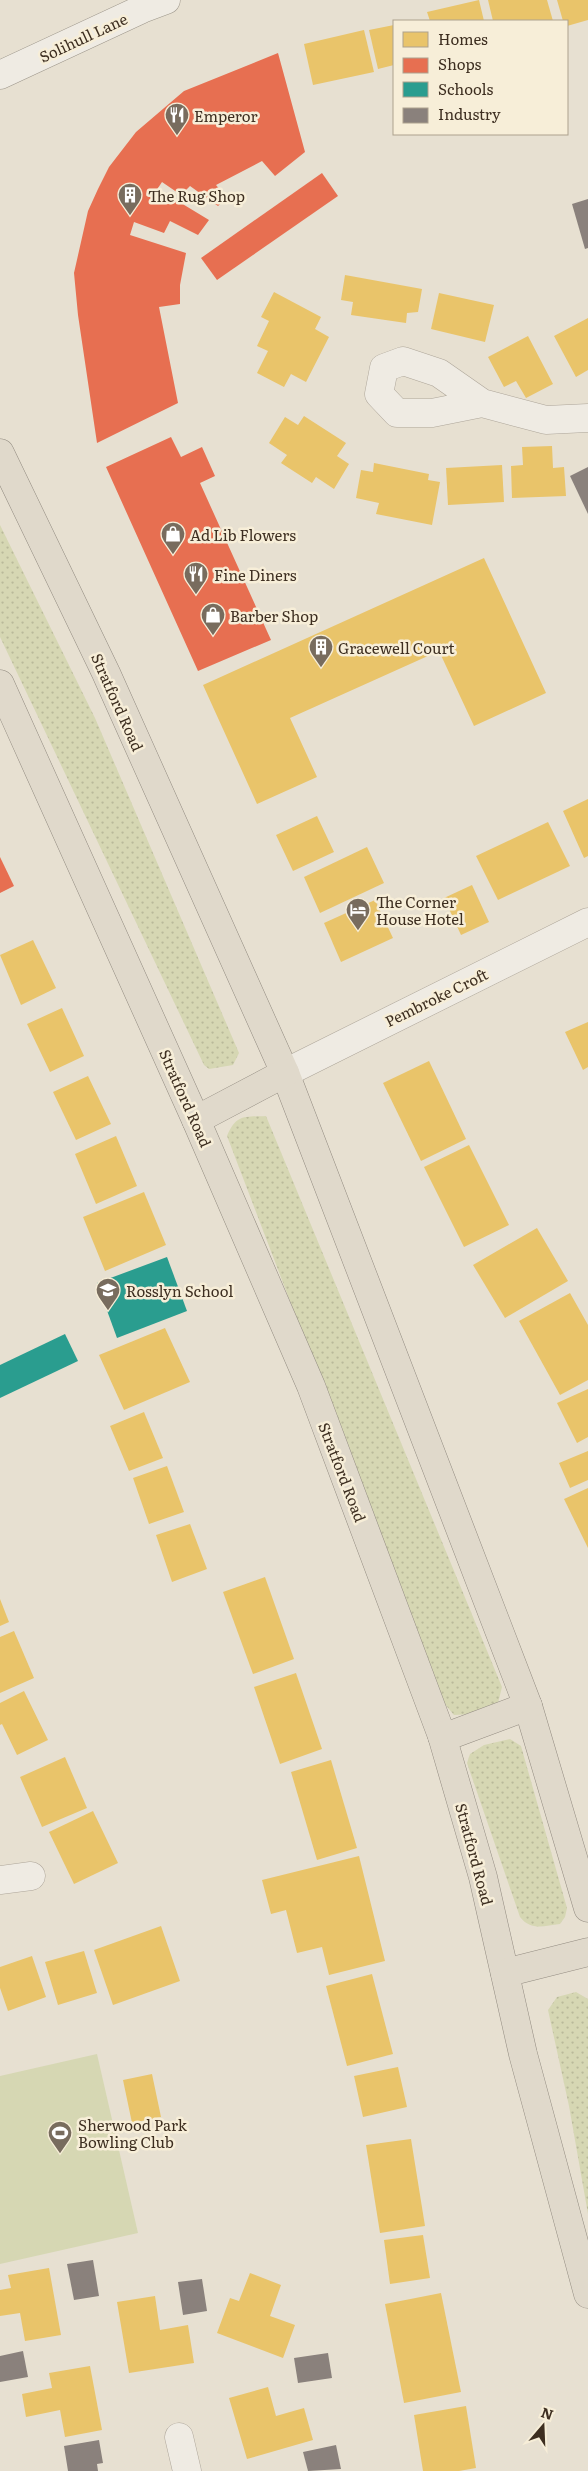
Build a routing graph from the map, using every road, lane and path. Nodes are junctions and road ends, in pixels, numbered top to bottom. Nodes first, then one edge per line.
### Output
1 (166, 0) edge
2 (0, 75) edge
3 (482, 403) dead end
4 (588, 418) edge
5 (0, 453) edge
6 (0, 684) edge
7 (588, 922) edge
8 (285, 1073) junction
9 (196, 1120) junction
10 (528, 1706) junction
11 (442, 1736) junction
12 (31, 1876) dead end
13 (0, 1880) edge
14 (588, 1908) edge
15 (588, 1952) edge
16 (505, 1973) junction
17 (588, 2294) edge
18 (179, 2437) dead end
19 (187, 2471) edge

1 - 2 street, Solihull Lane
3 - 4 street
5 - 8 highway, Stratford Road
6 - 9 highway, Stratford Road
7 - 8 street, Pembroke Croft
8 - 9 highway
8 - 10 highway, Stratford Road
9 - 11 highway, Stratford Road
10 - 11 highway
10 - 14 highway, Stratford Road
11 - 16 highway, Stratford Road
12 - 13 street
15 - 16 highway
16 - 17 highway, Stratford Road
18 - 19 street

